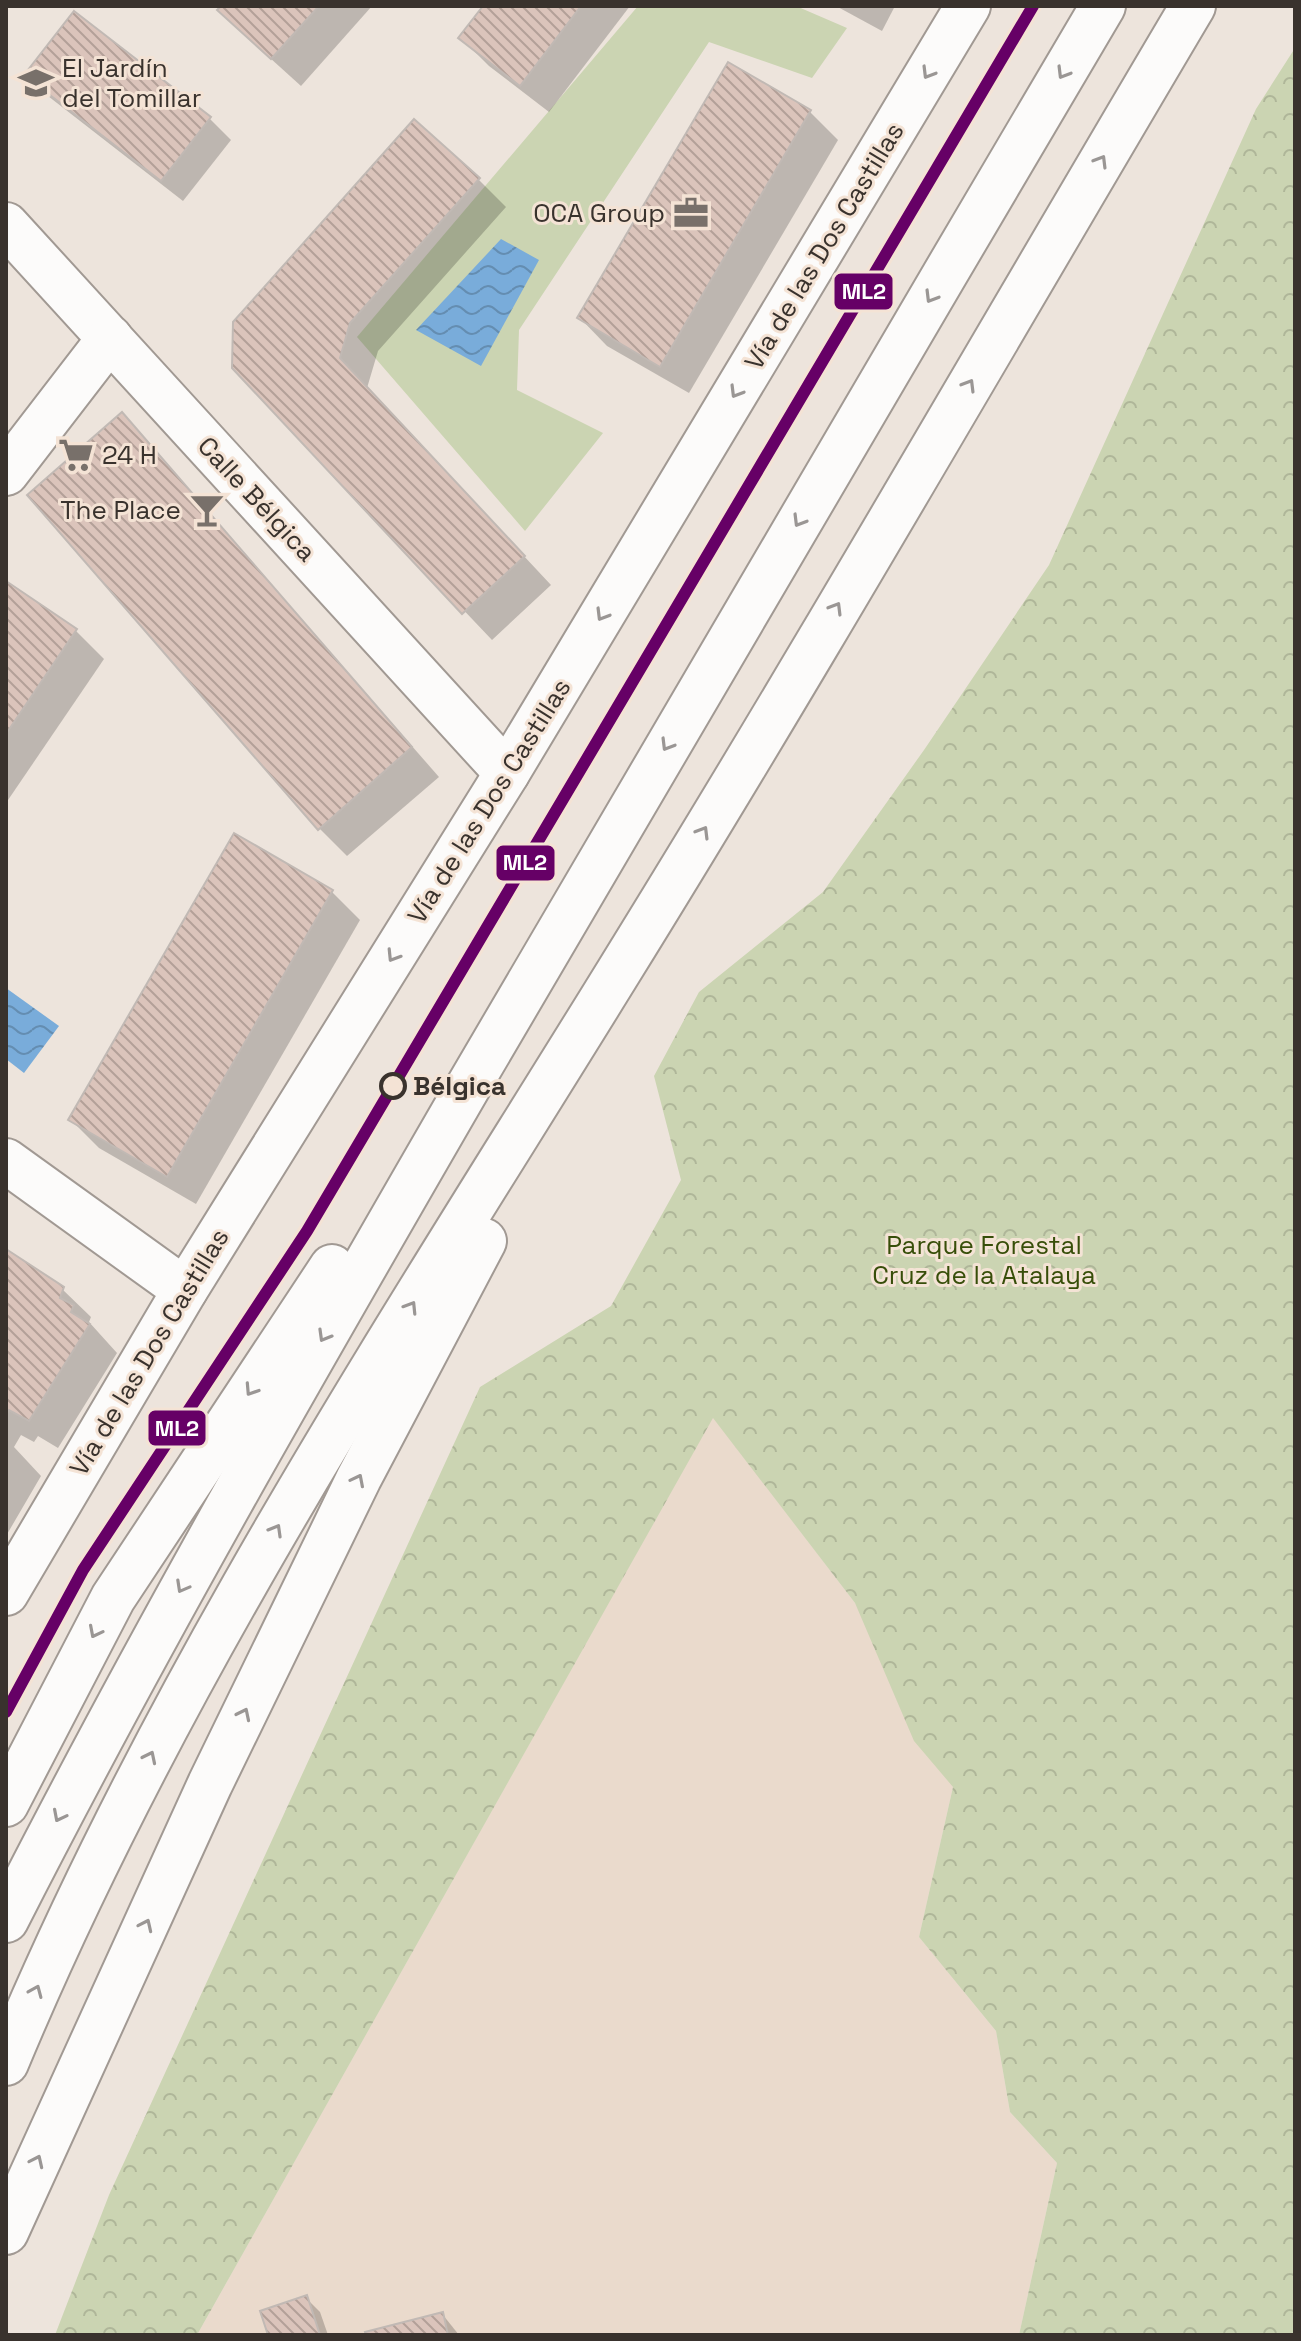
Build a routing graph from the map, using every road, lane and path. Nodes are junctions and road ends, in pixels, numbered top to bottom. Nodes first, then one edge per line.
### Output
1 (968, 6) edge
2 (1103, 6) edge
3 (1193, 6) edge
4 (6, 225) edge
5 (110, 338) junction
6 (6, 473) edge
7 (507, 773) junction
8 (629, 809) junction
9 (664, 899) junction
10 (6, 1161) edge
11 (185, 1290) junction
12 (6, 1593) edge
13 (6, 1804) edge
14 (6, 1920) edge
15 (6, 2063) edge
16 (6, 2232) edge

1 -> 7 main road, Vía de las Dos Castillas
2 -> 8 main road
9 -> 3 main road
4 - 5 main road, Calle Bélgica
5 - 6 main road
5 - 7 main road, Calle Bélgica
7 -> 11 main road, Vía de las Dos Castillas
8 -> 13 main road
8 -> 14 main road
15 -> 9 main road
16 -> 9 main road
10 - 11 main road
11 - 12 main road, Vía de las Dos Castillas

